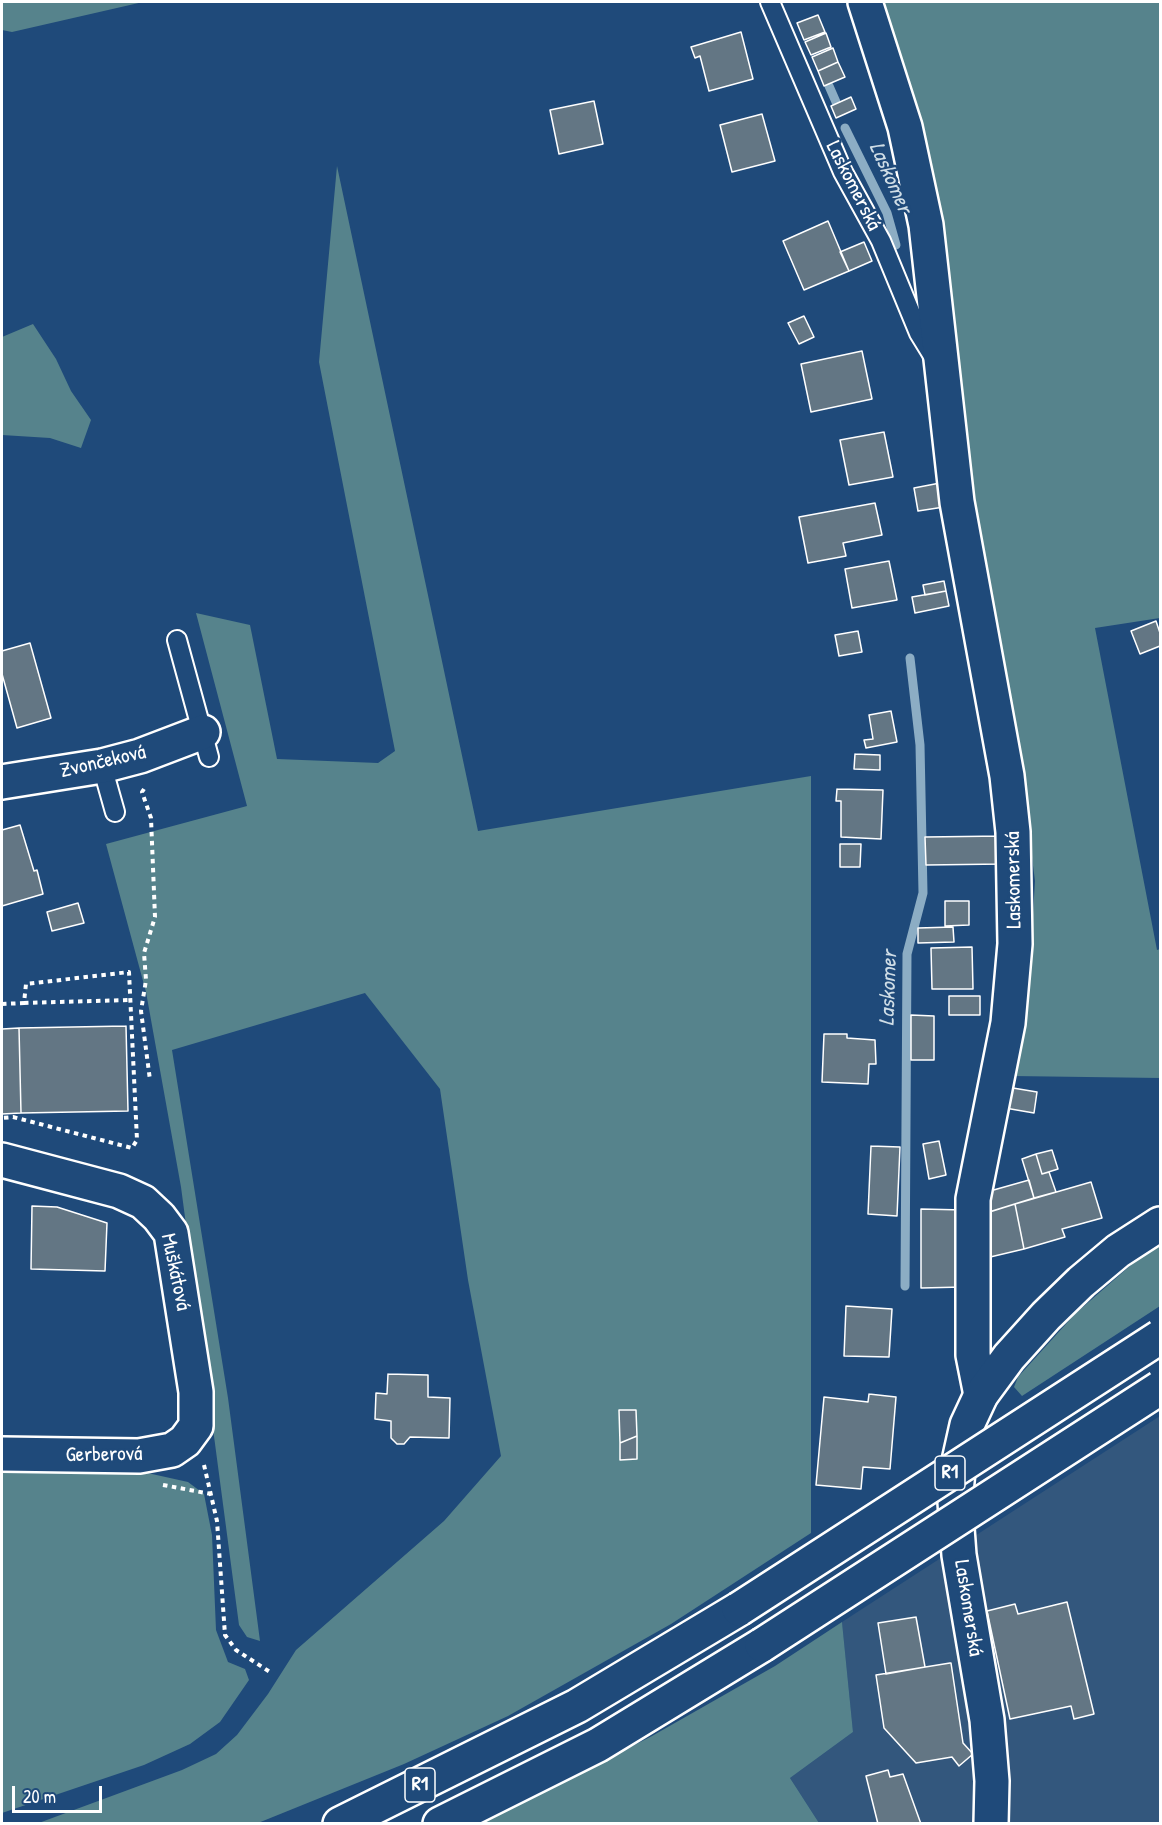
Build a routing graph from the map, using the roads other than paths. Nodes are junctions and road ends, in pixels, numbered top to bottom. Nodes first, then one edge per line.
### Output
1 (770, 2) edge
2 (865, 2) edge
3 (942, 367) junction
4 (177, 640) dead end
5 (206, 744) joint
6 (102, 766) junction
7 (2, 782) edge
8 (115, 812) dead end
9 (2, 1160) edge
10 (1161, 1224) edge
11 (1161, 1337) edge
12 (1161, 1388) edge
13 (981, 1395) junction
14 (196, 1426) joint
15 (2, 1455) edge
16 (340, 1824) edge
17 (440, 1824) edge
18 (991, 1824) edge

1 - 3 lane, Laskomerská
2 - 3 main road, Laskomerská
3 - 13 main road, Laskomerská
4 - 5 lane
5 - 6 main road, Zvončeková
6 - 7 main road, Zvončeková
6 - 8 lane
9 - 14 main road, Muškátová
10 - 13 main road, Laskomerská
11 - 16 main road, R1, bridge
12 - 17 main road, R1, bridge
13 - 18 main road, Laskomerská
14 - 15 main road, Gerberová

